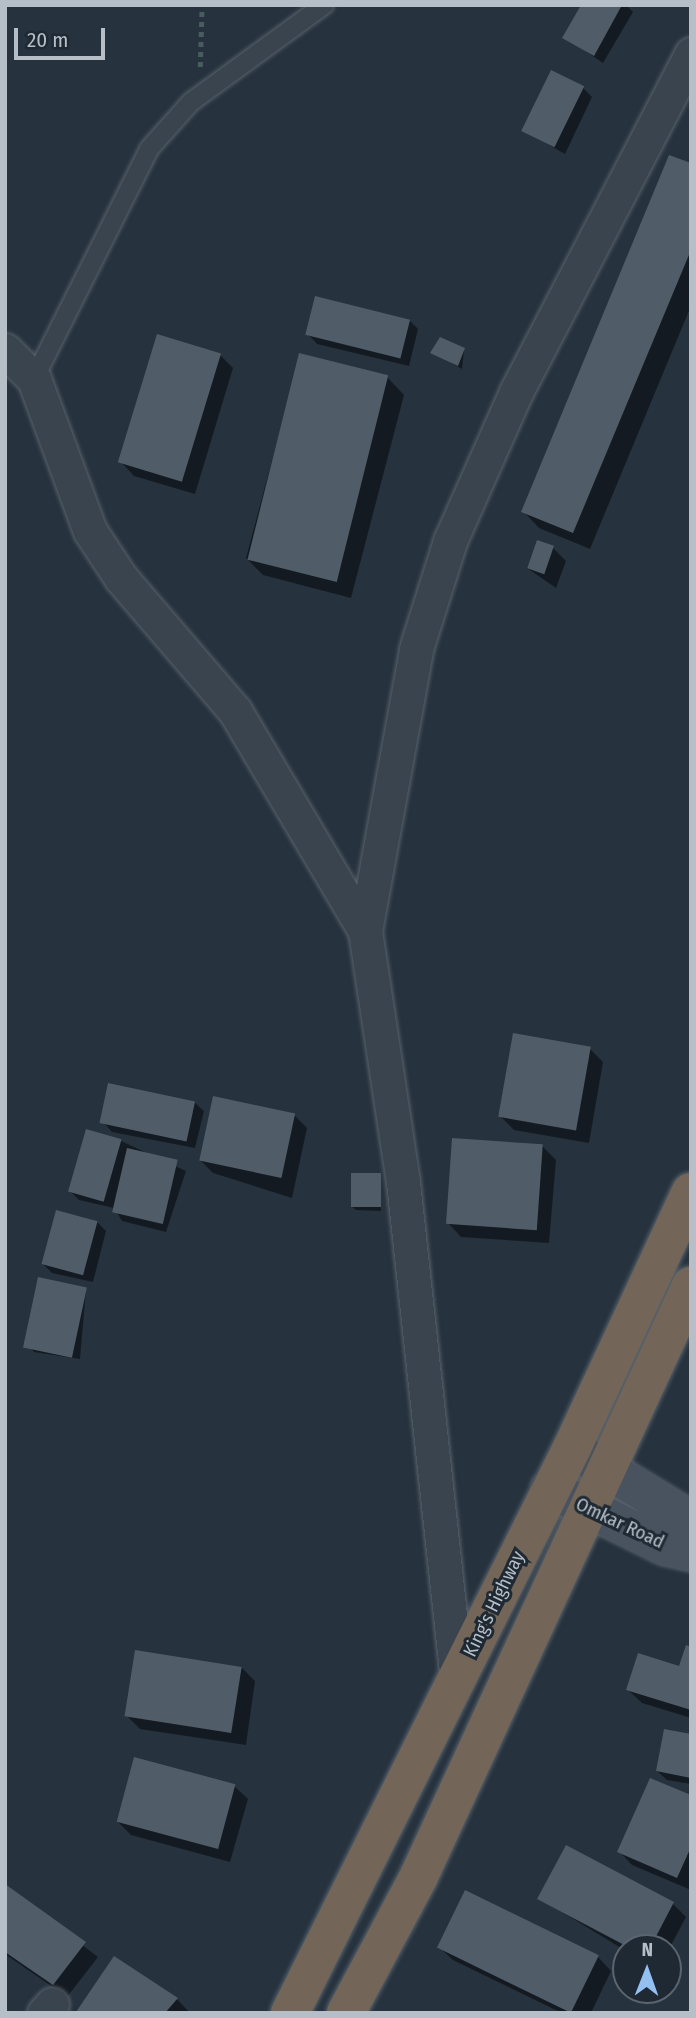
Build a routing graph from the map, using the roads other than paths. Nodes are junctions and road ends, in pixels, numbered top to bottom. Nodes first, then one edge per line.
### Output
1 (324, 5) edge
2 (691, 54) edge
3 (5, 350) edge
4 (34, 379) junction
5 (365, 931) junction
6 (691, 1192) edge
7 (691, 1286) edge
8 (572, 1448) junction
9 (608, 1470) junction
10 (550, 1489) junction
11 (586, 1508) junction
12 (691, 1521) edge
13 (691, 1552) edge
14 (457, 1680) junction
15 (290, 2013) edge
16 (346, 2013) edge

1 - 4 lane
2 - 5 street
3 - 4 street
4 - 5 street
5 - 14 street
6 - 8 highway, King's Highway
7 - 9 highway
8 - 9 street, Omkar Road
8 - 10 highway, King's Highway
9 - 11 highway
9 - 12 street, Omkar Road
10 - 11 street, Omkar Road
10 - 14 highway, King's Highway
11 - 13 street, Omkar Road
11 - 16 highway
14 - 15 highway, King's Highway

